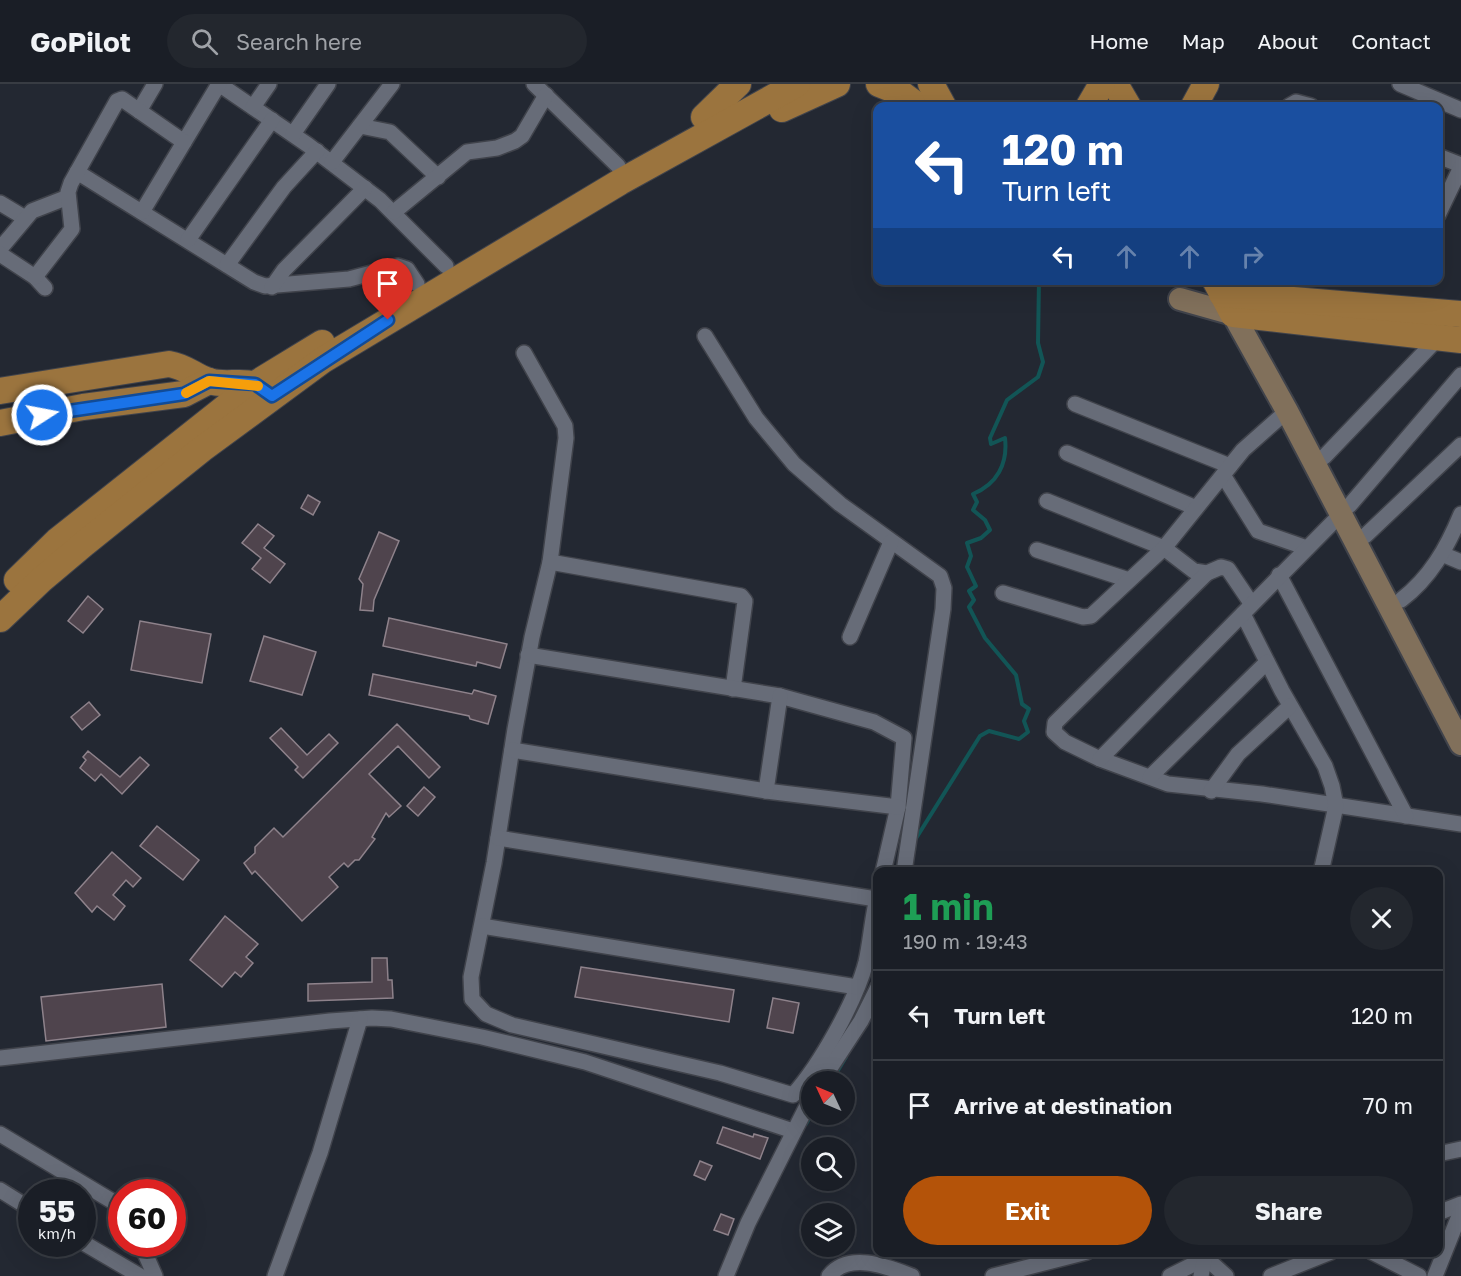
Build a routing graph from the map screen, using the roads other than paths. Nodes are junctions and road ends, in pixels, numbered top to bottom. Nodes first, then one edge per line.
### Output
1 (155, 84) edge
2 (219, 84) edge
3 (269, 84) edge
4 (328, 84) edge
5 (392, 84) edge
6 (738, 84) edge
7 (765, 84) edge
8 (797, 84) edge
9 (837, 84) edge
10 (879, 84) edge
11 (931, 84) edge
12 (1102, 84) edge
13 (1115, 84) edge
14 (1133, 84) edge
15 (1206, 84) edge
16 (1400, 84) edge
17 (540, 89) edge
18 (913, 102) edge
19 (941, 102) edge
20 (1091, 102) edge
21 (1126, 102) edge
22 (1143, 102) edge
23 (1196, 102) edge
24 (1442, 102) edge
25 (1443, 102) edge
26 (253, 107) junction
27 (1461, 110) edge
28 (139, 111) junction
29 (272, 120) junction
30 (708, 124) junction
31 (360, 126) junction
32 (293, 134) junction
33 (184, 142) junction
34 (317, 152) junction
35 (1443, 158) edge
36 (332, 162) junction
37 (618, 166) junction
38 (1461, 166) edge
39 (78, 172) junction
40 (438, 177) junction
41 (365, 188) junction
42 (68, 197) junction
43 (0, 203) edge
44 (1443, 204) edge
45 (142, 212) junction
46 (394, 212) junction
47 (25, 218) junction
48 (188, 240) junction
49 (0, 249) edge
50 (0, 254) edge
51 (474, 259) junction
52 (227, 265) junction
53 (446, 266) junction
54 (417, 284) junction
55 (272, 287) junction
56 (1230, 296) edge
57 (1460, 311) edge
58 (705, 336) dead end
59 (1450, 339) edge
60 (524, 353) dead end
61 (1461, 375) edge
62 (209, 381) junction
63 (264, 390) junction
64 (0, 392) edge
65 (1075, 404) dead end
66 (1287, 411) junction
67 (0, 423) edge
68 (1461, 445) edge
69 (1067, 453) dead end
70 (1324, 457) junction
71 (1226, 470) junction
72 (1047, 501) dead end
73 (1196, 508) junction
74 (1345, 511) junction
75 (1461, 514) edge
76 (1365, 536) junction
77 (891, 542) junction
78 (1164, 548) junction
79 (1307, 548) junction
80 (1037, 550) dead end
81 (1442, 554) junction
82 (549, 562) junction
83 (1461, 562) edge
84 (1207, 573) junction
85 (1280, 575) junction
86 (1129, 580) junction
87 (1003, 593) dead end
88 (0, 597) edge
89 (1401, 600) junction
90 (1247, 609) junction
91 (0, 619) edge
92 (850, 637) dead end
93 (528, 655) junction
94 (1267, 662) junction
95 (734, 689) junction
96 (780, 696) junction
97 (1290, 706) junction
98 (1461, 712) edge
99 (1461, 744) edge
100 (512, 750) junction
101 (1100, 759) junction
102 (1150, 777) junction
103 (766, 791) junction
104 (1211, 791) junction
105 (1336, 806) junction
106 (898, 807) junction
107 (1406, 816) junction
108 (1461, 824) edge
109 (498, 838) junction
110 (884, 867) edge
111 (905, 867) edge
112 (1322, 867) edge
113 (873, 895) edge
114 (873, 920) edge
115 (482, 926) junction
116 (856, 987) junction
117 (873, 997) edge
118 (360, 1019) junction
119 (0, 1058) edge
120 (828, 1071) edge
121 (801, 1116) edge
122 (793, 1131) junction
123 (0, 1134) edge
124 (1461, 1149) edge
125 (1443, 1153) edge
126 (0, 1190) edge
127 (108, 1199) edge
128 (18, 1201) edge
129 (1461, 1204) edge
130 (1443, 1210) edge
131 (1461, 1211) edge
132 (96, 1250) edge
133 (1443, 1256) edge
134 (147, 1257) edge
135 (1067, 1257) edge
136 (1203, 1257) edge
137 (1206, 1257) edge
138 (1208, 1257) edge
139 (1309, 1257) edge
140 (1382, 1257) edge
141 (1443, 1257) edge
142 (1290, 1273) edge
143 (140, 1276) edge
144 (155, 1276) edge
145 (275, 1276) edge
146 (726, 1276) edge
147 (829, 1276) edge
148 (912, 1276) edge
149 (993, 1276) edge
150 (1170, 1276) edge
151 (1201, 1276) edge
152 (1226, 1276) edge
153 (1271, 1276) edge
154 (1419, 1276) edge
155 (1435, 1276) edge

1 - 28 street
2 - 26 street
2 - 33 street
3 - 26 street
4 - 32 street
5 - 31 street
6 - 30 main road
7 - 30 main road
8 - 30 main road
9 - 30 main road
10 - 18 main road
11 - 19 main road
12 - 20 main road
13 - 21 main road
14 - 22 main road
15 - 23 main road
16 - 24 street
17 - 37 street
17 - 40 street
25 - 27 street
26 - 29 street
28 - 33 street
28 - 39 street
29 - 32 street
29 - 48 street
30 - 37 main road
30 - 51 main road
31 - 36 street
31 - 40 street
32 - 34 street
33 - 45 street
34 - 36 street
34 - 52 street
35 - 38 street
36 - 41 street
37 - 51 main road
38 - 44 street
39 - 42 street
39 - 45 street
40 - 46 street
41 - 46 street
41 - 55 street
42 - 47 street
42 - 50 street
43 - 47 street
45 - 48 street
46 - 53 street
47 - 49 street
48 - 52 street
51 - 53 main road
51 - 63 main road
52 - 55 street
53 - 54 main road
54 - 55 street
54 - 63 main road
56 - 57 main road
56 - 59 main road
56 - 66 main road
56 - 70 main road
58 - 77 street
59 - 70 street
60 - 82 street
61 - 74 street
62 - 63 main road
62 - 64 main road
62 - 67 main road
63 - 88 main road
63 - 91 main road
65 - 71 street
66 - 71 street
66 - 74 main road
68 - 76 street
69 - 73 street
70 - 74 main road
71 - 73 street
71 - 79 street
72 - 78 street
73 - 78 street
74 - 76 main road
74 - 79 street
74 - 99 main road
75 - 81 street
76 - 89 main road
77 - 92 street
77 - 111 street
78 - 84 street
78 - 86 street
79 - 85 street
80 - 86 street
81 - 83 street
81 - 89 street
82 - 93 street
82 - 95 street
84 - 90 street
84 - 101 street
85 - 90 street
85 - 107 street
86 - 87 street
89 - 98 main road
90 - 94 street
90 - 101 street
93 - 95 street
93 - 100 street
94 - 97 street
94 - 102 street
95 - 96 street
96 - 103 street
96 - 106 street
97 - 104 street
97 - 105 street
100 - 103 street
100 - 109 street
101 - 102 street
102 - 104 street
103 - 106 street
104 - 105 street
105 - 107 street
105 - 112 street
106 - 110 street
107 - 108 street
109 - 113 street
109 - 115 street
114 - 116 street
115 - 116 street
115 - 116 street
117 - 120 street
118 - 119 street
118 - 122 street
118 - 145 street
121 - 122 street
122 - 146 street
123 - 127 street
124 - 125 street
126 - 128 street
129 - 130 street
131 - 133 street
132 - 143 street
134 - 144 street
135 - 149 street
136 - 150 street
137 - 151 street
138 - 152 street
139 - 142 street
140 - 154 street
141 - 155 street
142 - 153 street
147 - 148 street

